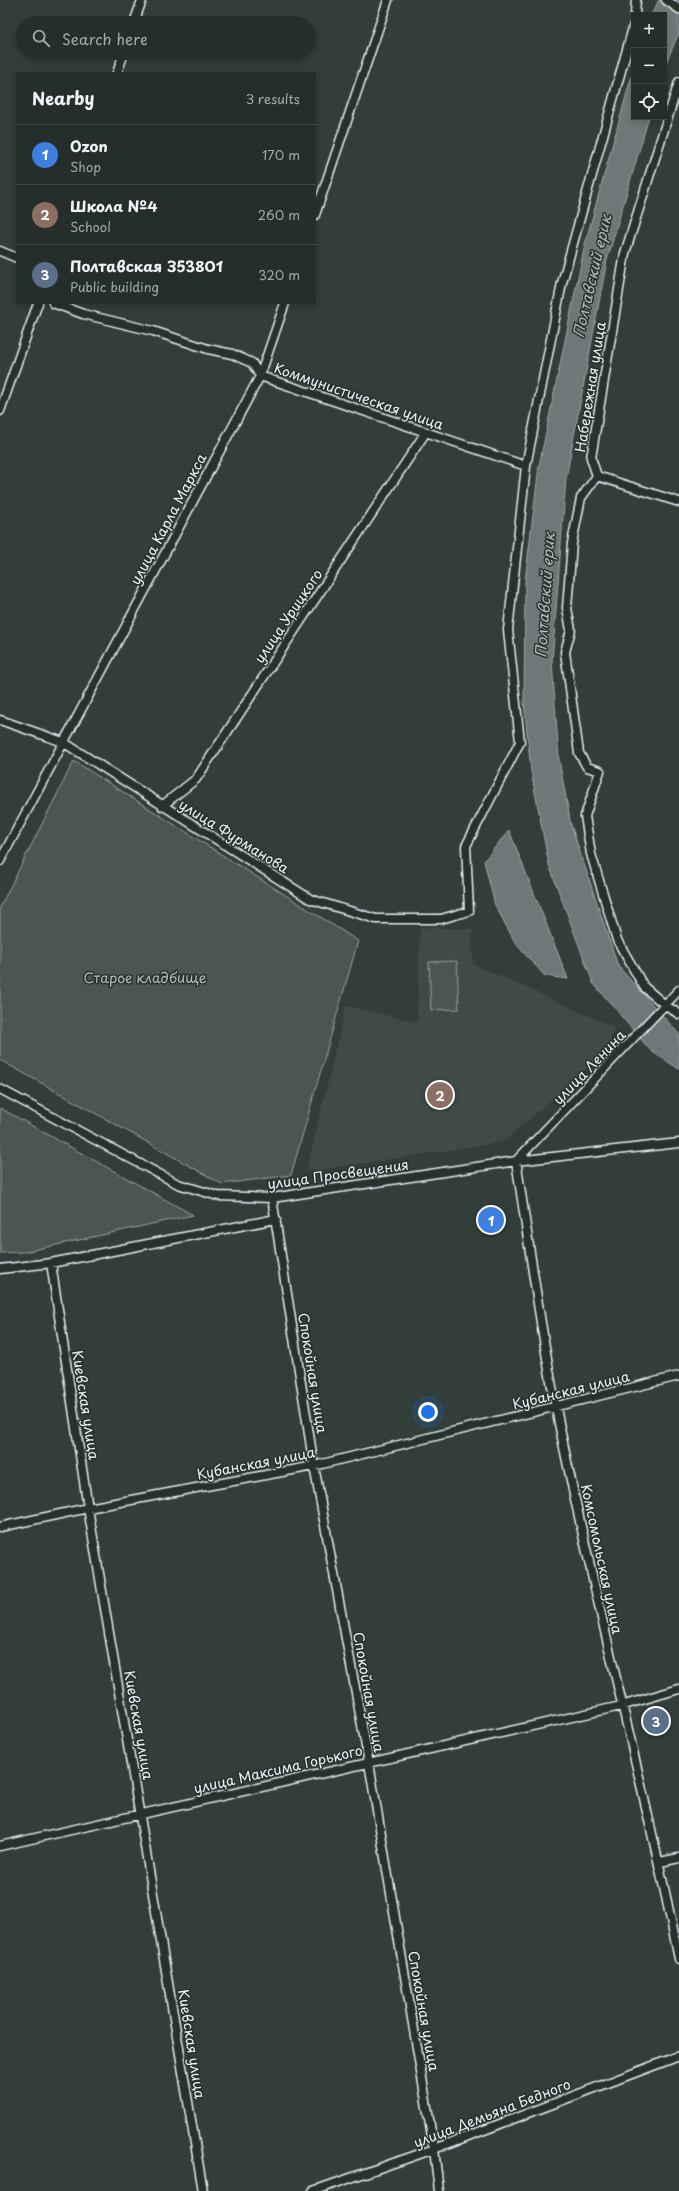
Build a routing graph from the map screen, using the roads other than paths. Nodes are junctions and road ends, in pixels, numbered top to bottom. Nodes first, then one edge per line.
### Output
1 (142, 0) edge
2 (388, 0) edge
3 (636, 0) edge
4 (666, 0) edge
5 (679, 9) edge
6 (635, 12) edge
7 (136, 16) edge
8 (631, 35) edge
9 (122, 60) edge
10 (117, 72) edge
11 (679, 82) edge
12 (316, 212) edge
13 (0, 251) edge
14 (16, 258) edge
15 (38, 304) edge
16 (56, 304) edge
17 (285, 304) edge
18 (260, 376) junction
19 (0, 411) edge
20 (426, 432) junction
21 (526, 466) junction
22 (597, 476) junction
23 (679, 502) edge
24 (0, 720) edge
25 (63, 742) junction
26 (162, 806) junction
27 (0, 861) edge
28 (679, 990) edge
29 (665, 1005) junction
30 (679, 1014) edge
31 (0, 1089) edge
32 (679, 1143) edge
33 (516, 1161) junction
34 (272, 1198) junction
35 (276, 1219) junction
36 (51, 1263) junction
37 (0, 1269) edge
38 (679, 1376) edge
39 (556, 1407) junction
40 (314, 1466) junction
41 (88, 1508) junction
42 (0, 1528) edge
43 (679, 1689) edge
44 (621, 1706) junction
45 (369, 1762) junction
46 (141, 1813) junction
47 (0, 1846) edge
48 (679, 1858) edge
49 (660, 1862) junction
50 (679, 1959) edge
51 (679, 2056) edge
52 (434, 2149) junction
53 (203, 2191) edge
54 (313, 2191) edge
55 (439, 2191) edge

1 - 7 street
2 - 12 street
3 - 6 street
4 - 5 street
8 - 21 street
9 - 10 street
11 - 22 street, Набережная улица
13 - 14 street
15 - 19 street
16 - 18 street, Коммунистическая улица
17 - 18 street, улица Карла Маркса
18 - 20 street, Коммунистическая улица
18 - 25 street, улица Карла Маркса
20 - 21 street, Коммунистическая улица
20 - 26 street, улица Урицкого
21 - 26 street, улица Фурманова
22 - 23 street
22 - 29 street
24 - 25 street, улица Фурманова
25 - 26 street, улица Фурманова
25 - 27 street, улица Карла Маркса
28 - 29 street, улица Ленина
29 - 30 street
29 - 33 street, улица Ленина
31 - 34 street, улица Просвещения
32 - 33 street, улица Просвещения
33 - 34 street, улица Просвещения
33 - 39 street, Комсомольская улица
34 - 35 street, Спокойная улица
35 - 36 street
35 - 40 street, Спокойная улица
36 - 37 street
36 - 41 street, Киевская улица
38 - 39 street, Кубанская улица
39 - 40 street, Кубанская улица
39 - 44 street, Комсомольская улица
40 - 41 street, Кубанская улица
40 - 45 street, Спокойная улица
41 - 42 street, Кубанская улица
41 - 46 street, Киевская улица
43 - 44 street, улица Максима Горького
44 - 45 street, улица Максима Горького
44 - 49 street, Комсомольская улица
45 - 46 street, улица Максима Горького
45 - 52 street, Спокойная улица
46 - 47 street, улица Максима Горького
46 - 53 street, Киевская улица
48 - 49 street
49 - 50 street, Комсомольская улица
51 - 52 street, улица Демьяна Бедного
52 - 54 street, улица Демьяна Бедного
52 - 55 street, Спокойная улица

